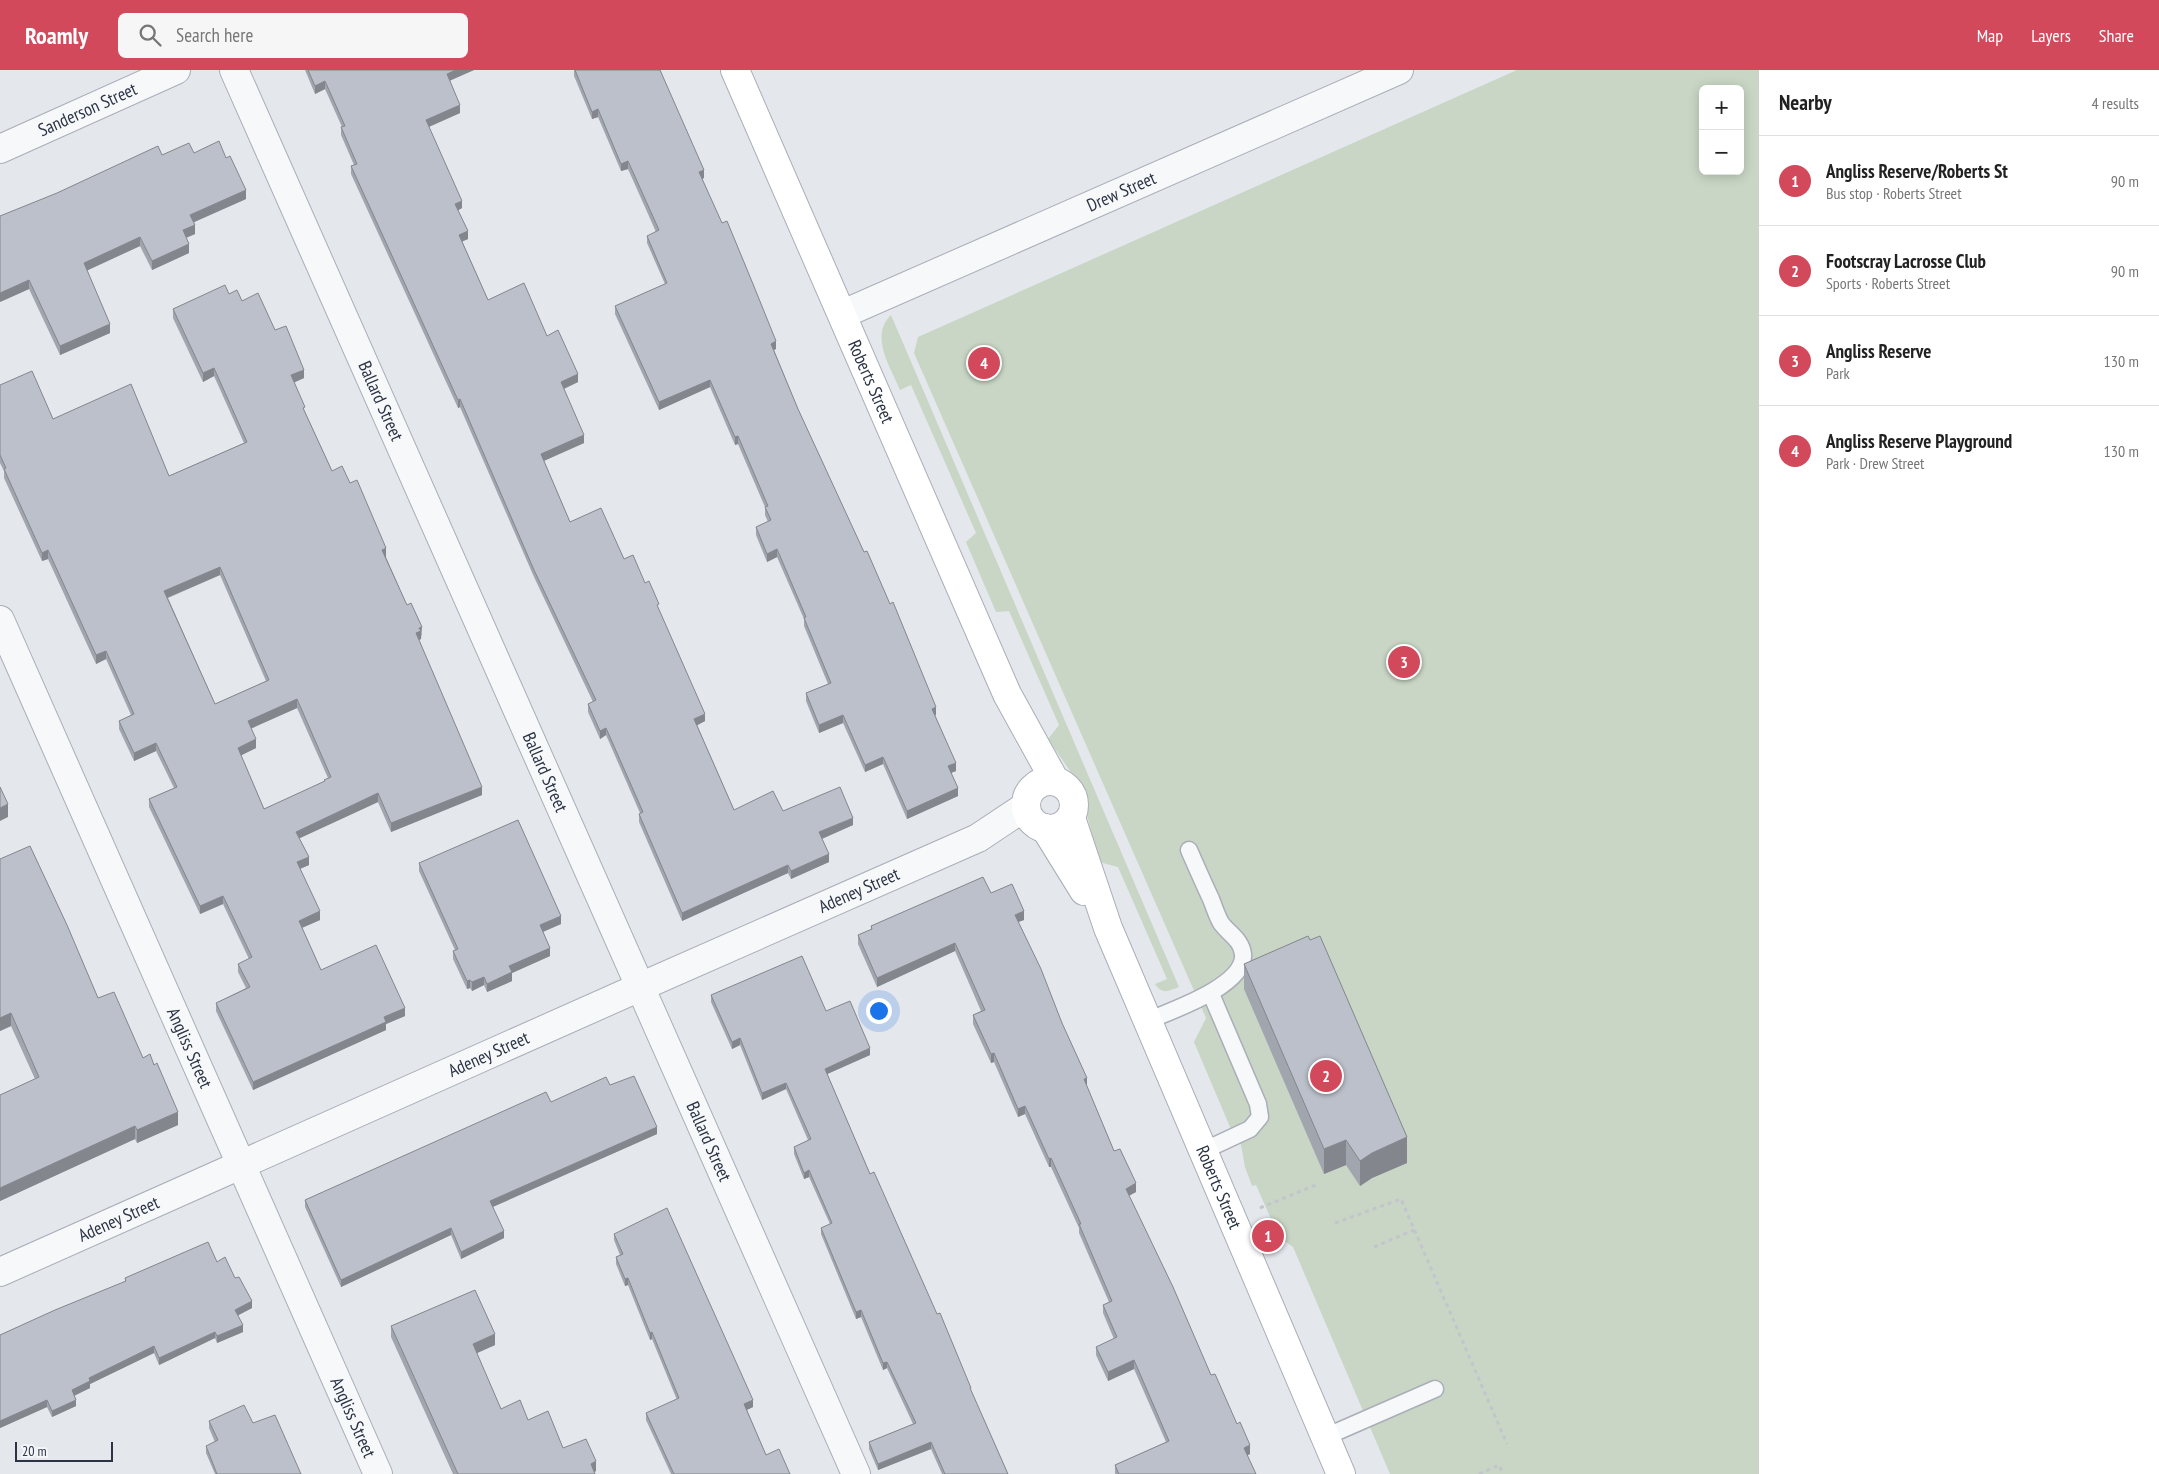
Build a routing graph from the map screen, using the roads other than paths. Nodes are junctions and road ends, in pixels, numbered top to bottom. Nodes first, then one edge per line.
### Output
1 (176, 70) edge
2 (234, 70) edge
3 (735, 70) edge
4 (1399, 70) edge
5 (0, 149) edge
6 (843, 314) junction
7 (0, 620) edge
8 (1039, 806) junction
9 (1071, 818) junction
10 (1189, 850) dead end
11 (1108, 928) junction
12 (640, 986) junction
13 (1211, 994) junction
14 (1147, 1021) junction
15 (1203, 1151) junction
16 (242, 1165) junction
17 (0, 1272) edge
18 (1435, 1389) dead end
19 (1325, 1437) junction
20 (378, 1474) edge
21 (856, 1474) edge
22 (1341, 1474) edge

1 - 5 street, Sanderson Street
2 - 12 street, Ballard Street
3 - 6 street, Roberts Street
4 - 6 street, Drew Street
6 - 8 street, Roberts Street
7 - 16 street, Angliss Street
8 - 9 street
8 - 9 street
8 - 11 street, Roberts Street
8 - 12 street, Adeney Street
9 - 11 street, Roberts Street
10 - 13 lane
11 - 14 street, Roberts Street
12 - 16 street, Adeney Street
12 - 21 street, Ballard Street
13 - 14 lane
13 - 15 lane
14 - 15 street, Roberts Street
15 - 19 street, Roberts Street
16 - 17 street, Adeney Street
16 - 20 street, Angliss Street
18 - 19 lane
19 - 22 street, Roberts Street

